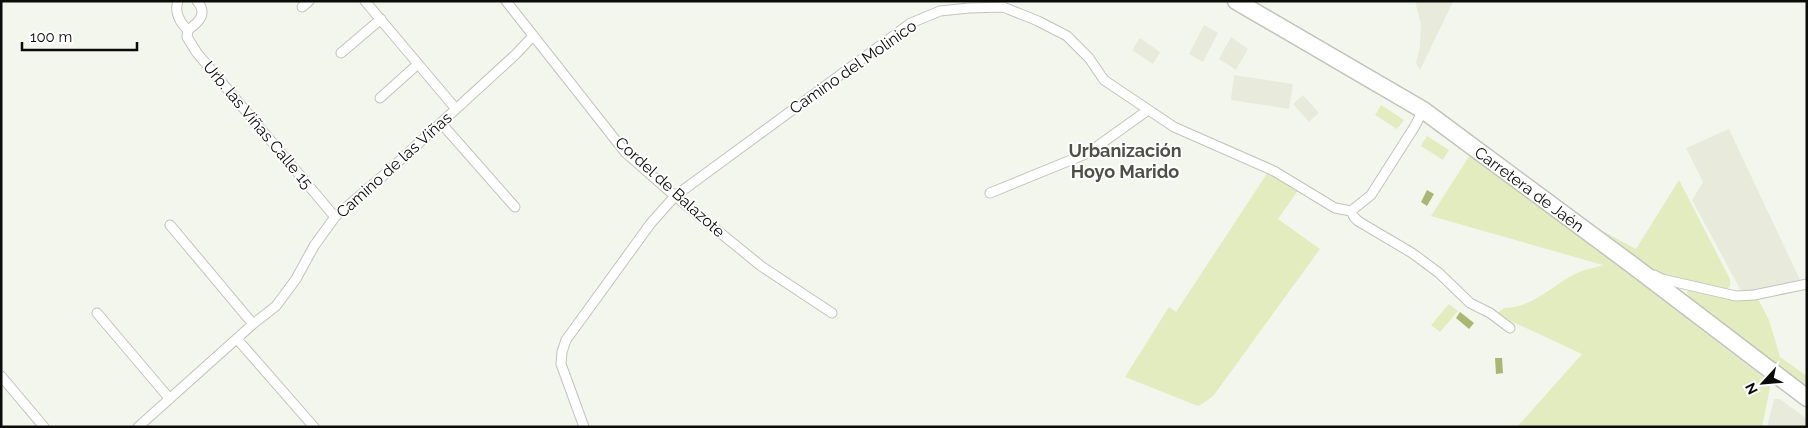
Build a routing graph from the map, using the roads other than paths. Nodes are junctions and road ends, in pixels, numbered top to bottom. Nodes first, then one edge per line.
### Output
1 (178, 1) edge
2 (197, 1) edge
3 (365, 1) edge
4 (506, 1) edge
5 (1236, 1) edge
6 (381, 19) junction
7 (188, 30) junction
8 (533, 36) junction
9 (341, 54) dead end
10 (418, 64) junction
11 (380, 98) dead end
12 (456, 109) junction
13 (1148, 110) junction
14 (1423, 110) junction
15 (441, 123) junction
16 (990, 193) dead end
17 (675, 196) junction
18 (515, 207) dead end
19 (1351, 211) junction
20 (335, 217) junction
21 (170, 225) dead end
22 (1631, 264) junction
23 (1807, 284) edge
24 (97, 313) dead end
25 (832, 313) dead end
26 (253, 324) junction
27 (1510, 328) dead end
28 (237, 339) junction
29 (1, 376) edge
30 (169, 398) junction
31 (1807, 398) edge
32 (44, 427) edge
33 (138, 427) edge
34 (314, 427) edge
35 (584, 427) edge

1 - 7 street, Urb. las Viñas Calle 15
2 - 7 street
3 - 6 street
4 - 8 street, Cordel de Balazote
5 - 14 highway, Carretera de Jaén
6 - 9 street
6 - 10 street
7 - 20 street, Urb. las Viñas Calle 15
8 - 12 street, Camino de las Viñas
8 - 17 street, Cordel de Balazote
10 - 11 street
10 - 12 street
12 - 15 street, Camino de las Viñas
13 - 16 street
13 - 17 street, Camino del Molinico
13 - 19 street, Camino del Molinico
14 - 19 street
14 - 22 highway, Carretera de Jaén
15 - 18 street
15 - 20 street, Camino de las Viñas
17 - 25 street, Cordel de Balazote
17 - 35 street, Camino del Molinico
19 - 27 street
20 - 26 street, Camino de las Viñas
21 - 26 street
22 - 23 street
22 - 31 highway, Carretera de Jaén
24 - 30 street
26 - 28 street, Camino de las Viñas
28 - 30 street, Camino de las Viñas
28 - 34 street
29 - 32 street
30 - 33 street, Camino de las Viñas

